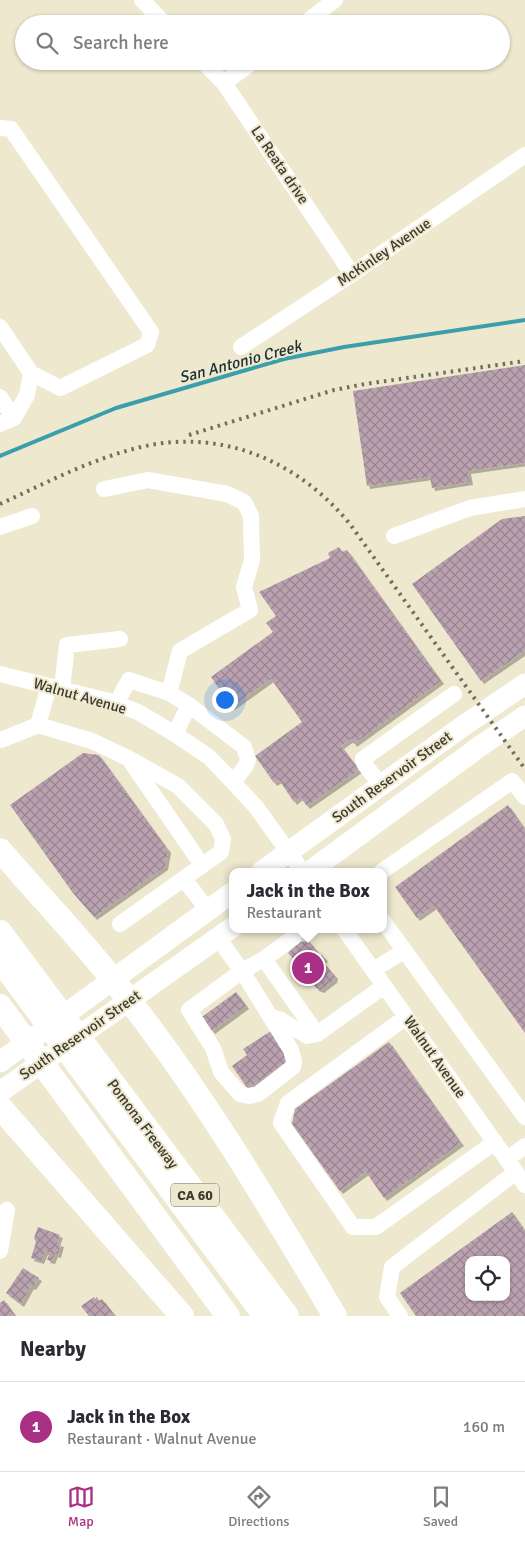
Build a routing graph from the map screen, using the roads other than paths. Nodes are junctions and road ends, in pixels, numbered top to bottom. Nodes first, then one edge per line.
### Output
1 (142, 0) edge
2 (335, 0) edge
3 (156, 15) edge
4 (316, 15) edge
5 (211, 70) edge
6 (242, 70) edge
7 (224, 83) junction
8 (0, 128) edge
9 (525, 155) edge
10 (352, 274) junction
11 (0, 327) edge
12 (241, 347) dead end
13 (31, 373) junction
14 (0, 397) edge
15 (7, 421) edge
16 (104, 489) dead end
17 (525, 498) edge
18 (32, 516) dead end
19 (0, 527) edge
20 (394, 536) dead end
21 (120, 639) dead end
22 (0, 674) edge
23 (525, 684) edge
24 (56, 688) junction
25 (169, 694) junction
26 (454, 694) dead end
27 (116, 704) junction
28 (189, 705) junction
29 (524, 720) edge
30 (38, 725) junction
31 (176, 734) junction
32 (1, 740) edge
33 (128, 758) junction
34 (233, 782) junction
35 (381, 785) junction
36 (525, 797) edge
37 (0, 850) edge
38 (289, 851) junction
39 (202, 866) junction
40 (266, 868) edge
41 (301, 868) edge
42 (314, 868) edge
43 (387, 868) edge
44 (184, 879) junction
45 (229, 895) edge
46 (208, 910) junction
47 (120, 924) dead end
48 (387, 927) edge
49 (0, 932) edge
50 (225, 932) edge
51 (347, 933) edge
52 (294, 937) dead end
53 (404, 951) junction
54 (264, 959) junction
55 (0, 960) edge
56 (373, 970) junction
57 (242, 971) junction
58 (114, 980) junction
59 (384, 986) junction
60 (12, 994) edge
61 (129, 1000) junction
62 (271, 1017) junction
63 (406, 1017) junction
64 (317, 1034) junction
65 (0, 1062) edge
66 (85, 1086) junction
67 (0, 1092) edge
68 (0, 1108) edge
69 (525, 1116) edge
70 (495, 1142) junction
71 (525, 1146) edge
72 (516, 1172) edge
73 (7, 1210) dead end
74 (0, 1251) edge
75 (182, 1316) edge
76 (228, 1316) edge
77 (246, 1316) edge
78 (265, 1316) edge
79 (287, 1316) edge
80 (335, 1316) edge
81 (400, 1316) edge

1 - 3 street
2 - 4 street
5 - 7 street, La Reata drive
6 - 7 street
7 - 10 street, La Reata drive
8 - 13 street
9 - 10 street, McKinley Avenue
10 - 12 street, McKinley Avenue
11 - 13 street
13 - 15 street
14 - 15 street
16 - 25 street
17 - 20 street
18 - 19 street
21 - 24 street
22 - 24 street, Walnut Avenue
23 - 35 main road, South Reservoir Street
24 - 27 street, Walnut Avenue
24 - 30 street
25 - 27 street
25 - 28 street
26 - 35 street
27 - 31 street, Walnut Avenue
28 - 31 street
28 - 34 street
29 - 42 main road, South Reservoir Street
30 - 32 street
30 - 33 street
31 - 34 street, Walnut Avenue
33 - 39 street
33 - 39 street
34 - 38 street, Walnut Avenue
35 - 38 main road, South Reservoir Street
36 - 43 street
37 - 58 highway
38 - 40 main road, South Reservoir Street
38 - 41 street, Walnut Avenue
39 - 44 street
44 - 46 street
44 - 47 street
45 - 46 main road, South Reservoir Street
46 - 58 main road, South Reservoir Street
48 - 53 street
49 - 60 highway, Pomona Freeway / CA 60
50 - 57 street
50 - 61 main road, South Reservoir Street
51 - 56 street, Walnut Avenue
52 - 54 street
53 - 56 street
53 - 69 street
54 - 57 street
54 - 64 street
55 - 60 highway
56 - 59 street, Walnut Avenue
57 - 62 street
57 - 62 street
58 - 61 highway
58 - 65 main road, South Reservoir Street
59 - 63 street, Walnut Avenue
59 - 64 street
60 - 66 highway, Pomona Freeway / CA 60
60 - 66 highway, Pomona Freeway / CA 60
61 - 67 main road, South Reservoir Street
61 - 80 highway
62 - 64 street
63 - 70 street, Walnut Avenue
63 - 70 street
66 - 76 highway, Pomona Freeway / CA 60
66 - 77 highway
66 - 78 highway
66 - 79 highway, Pomona Freeway / CA 60
68 - 75 highway
70 - 72 street, Walnut Avenue
71 - 72 street
72 - 81 street
73 - 74 street

